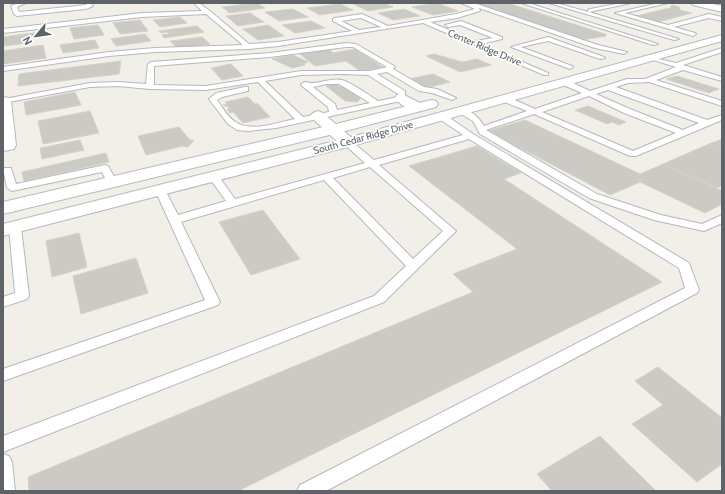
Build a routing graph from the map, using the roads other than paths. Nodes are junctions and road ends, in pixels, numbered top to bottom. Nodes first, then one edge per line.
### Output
1 (24, 3) edge
2 (72, 3) edge
3 (89, 3) edge
4 (196, 3) edge
5 (463, 3) edge
6 (469, 3) edge
7 (523, 3) edge
8 (551, 3) edge
9 (593, 3) edge
10 (629, 3) edge
11 (666, 3) edge
12 (696, 3) edge
13 (716, 3) edge
14 (722, 4) edge
15 (564, 5) edge
16 (608, 7) junction
17 (722, 9) edge
18 (12, 10) junction
19 (546, 10) junction
20 (590, 11) junction
21 (208, 12) junction
22 (423, 21) junction
23 (720, 24) edge
24 (386, 27) junction
25 (437, 27) junction
26 (668, 27) junction
27 (656, 30) junction
28 (3, 31) edge
29 (704, 31) dead end
30 (358, 32) junction
31 (722, 38) edge
32 (676, 39) junction
33 (693, 40) junction
34 (476, 44) junction
35 (655, 44) junction
36 (249, 47) junction
37 (624, 52) junction
38 (720, 52) edge
39 (602, 58) junction
40 (652, 58) junction
41 (676, 65) junction
42 (570, 67) junction
43 (684, 67) junction
44 (3, 69) edge
45 (388, 69) junction
46 (370, 73) junction
47 (290, 74) junction
48 (546, 74) junction
49 (524, 79) dead end
50 (722, 79) edge
51 (649, 80) junction
52 (263, 82) junction
53 (564, 82) junction
54 (308, 86) junction
55 (150, 87) junction
56 (608, 87) junction
57 (466, 94) dead end
58 (588, 94) junction
59 (402, 98) junction
60 (452, 98) junction
61 (505, 99) junction
62 (4, 101) edge
63 (376, 103) junction
64 (722, 104) edge
65 (417, 107) junction
66 (460, 111) junction
67 (534, 111) junction
68 (441, 116) junction
69 (722, 117) edge
70 (301, 120) junction
71 (328, 120) junction
72 (706, 123) junction
73 (476, 132) junction
74 (683, 133) junction
75 (348, 142) junction
76 (3, 146) edge
77 (373, 164) junction
78 (3, 171) edge
79 (213, 176) junction
80 (327, 177) junction
81 (47, 189) junction
82 (160, 190) junction
83 (232, 203) junction
84 (3, 208) edge
85 (722, 218) edge
86 (174, 220) junction
87 (9, 228) edge
88 (413, 266) junction
89 (3, 302) edge
90 (3, 375) edge
91 (3, 444) edge
92 (3, 462) edge
93 (4, 491) edge
94 (307, 491) edge

1 - 18 lane
2 - 18 lane
3 - 18 lane
4 - 21 lane
5 - 22 lane
6 - 37 lane
7 - 19 lane
8 - 15 lane
9 - 16 lane
10 - 16 lane
11 - 26 lane
12 - 17 main road
13 - 14 main road
15 - 19 lane
15 - 20 lane
15 - 32 lane
16 - 20 lane
19 - 35 lane
20 - 27 lane
21 - 28 lane
21 - 36 lane
22 - 24 lane
22 - 25 lane, Center Ridge Drive
23 - 26 lane
24 - 30 lane
24 - 30 lane
25 - 34 lane, Center Ridge Drive
25 - 34 lane
26 - 27 lane
26 - 33 lane
27 - 32 lane
29 - 33 main road, South Cedar Ridge Drive
30 - 36 lane
31 - 33 main road, South Cedar Ridge Drive
32 - 33 main road
32 - 35 main road
33 - 38 lane
33 - 40 main road, South Cedar Ridge Drive
34 - 48 lane, Center Ridge Drive
35 - 37 main road
36 - 44 lane
37 - 39 main road
38 - 41 lane
39 - 42 main road
39 - 42 lane
40 - 41 lane
40 - 53 main road, South Cedar Ridge Drive
41 - 43 lane
42 - 48 main road
43 - 50 lane
43 - 51 lane
45 - 46 lane
45 - 55 lane
45 - 60 lane
46 - 47 lane
46 - 59 lane
47 - 52 lane
47 - 54 lane
48 - 49 main road
48 - 53 main road
51 - 56 lane
51 - 64 lane
52 - 55 lane
52 - 70 lane
52 - 70 lane
53 - 58 lane
53 - 61 main road, South Cedar Ridge Drive
54 - 63 lane
54 - 71 lane
55 - 62 lane
56 - 58 lane
56 - 72 lane
57 - 60 main road, South Cedar Ridge Drive
58 - 67 lane
58 - 74 lane
59 - 63 lane
59 - 65 main road
60 - 65 main road, South Cedar Ridge Drive
61 - 66 main road, South Cedar Ridge Drive
61 - 67 lane
62 - 76 main road
63 - 71 lane
65 - 71 main road, South Cedar Ridge Drive
66 - 68 main road, South Cedar Ridge Drive
66 - 73 lane
67 - 73 lane
67 - 74 lane
68 - 73 lane
68 - 75 main road, South Cedar Ridge Drive
69 - 72 lane
70 - 71 lane
71 - 75 main road
71 - 81 main road, South Cedar Ridge Drive
72 - 74 lane
73 - 77 lane
73 - 85 lane
73 - 94 lane
75 - 77 lane
75 - 79 main road, South Cedar Ridge Drive
77 - 80 lane
77 - 88 lane
78 - 81 lane
79 - 82 main road, South Cedar Ridge Drive
79 - 83 lane
80 - 83 lane
80 - 88 lane
81 - 84 main road, South Cedar Ridge Drive
82 - 86 lane
82 - 87 main road, South Cedar Ridge Drive
83 - 86 lane
86 - 90 lane
87 - 89 lane
88 - 91 lane
92 - 93 lane

